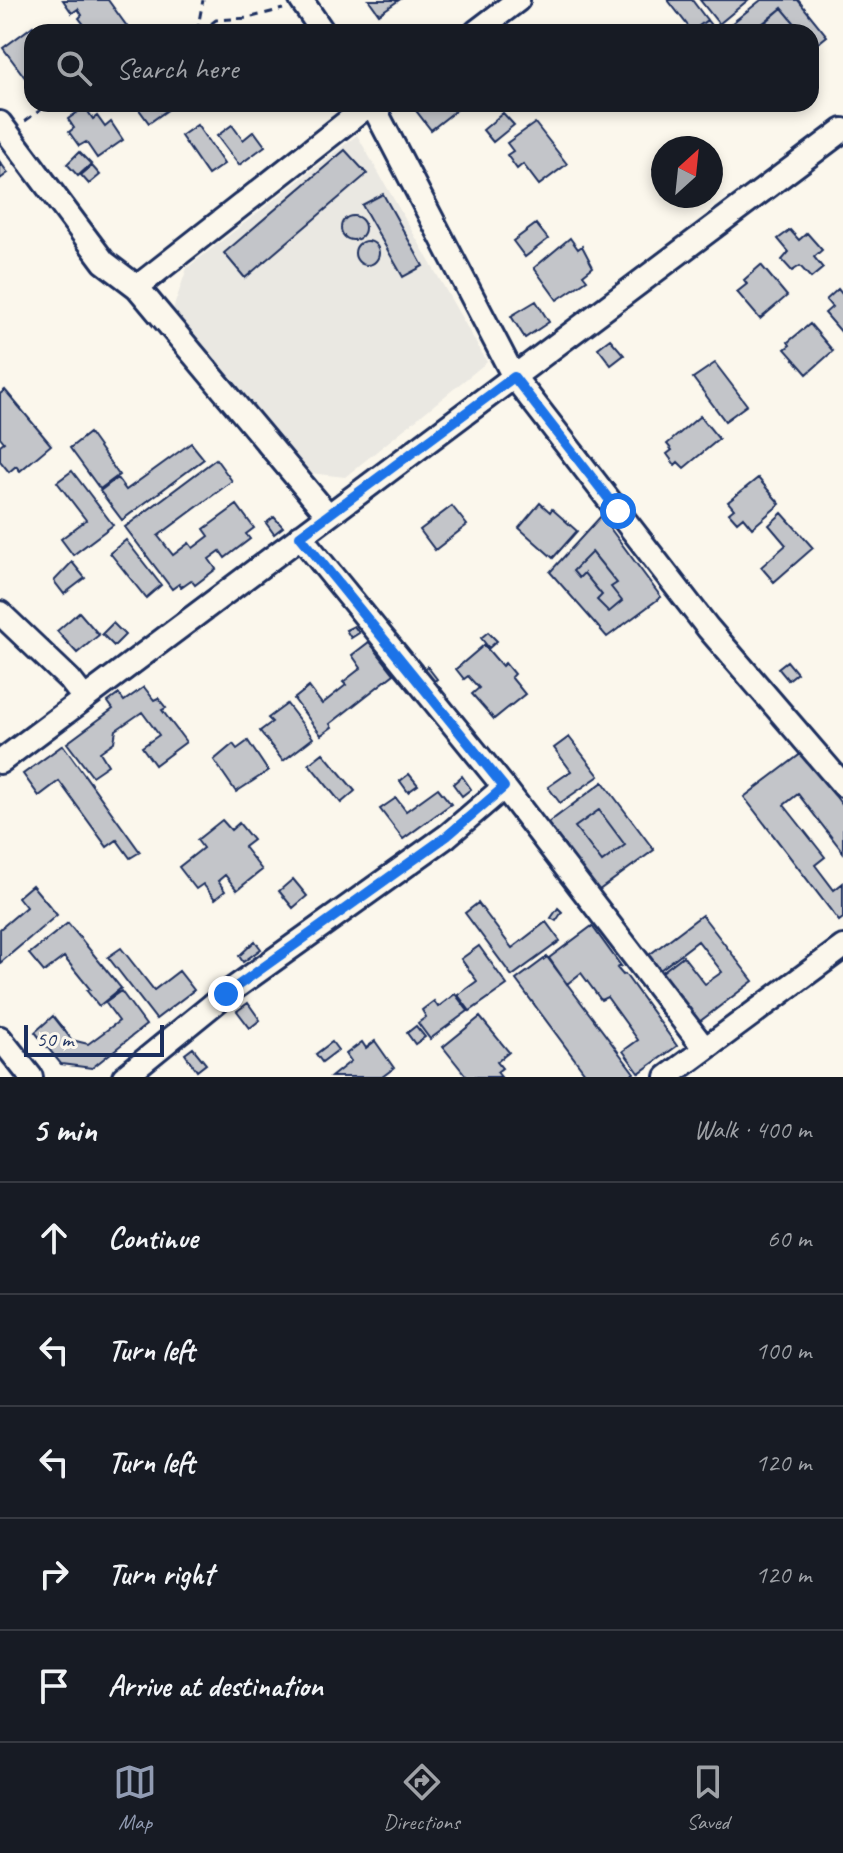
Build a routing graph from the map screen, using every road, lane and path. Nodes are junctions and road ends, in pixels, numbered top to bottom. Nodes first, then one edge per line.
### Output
1 (203, 0) edge
2 (518, 0) edge
3 (296, 2) edge
4 (199, 24) edge
5 (210, 24) edge
6 (316, 24) edge
7 (486, 24) edge
8 (34, 112) edge
9 (361, 112) edge
10 (375, 112) edge
11 (5, 128) edge
12 (843, 130) edge
13 (137, 287) junction
14 (514, 377) junction
15 (328, 515) junction
16 (300, 536) junction
17 (0, 613) edge
18 (84, 698) junction
19 (0, 762) edge
20 (843, 785) edge
21 (504, 787) junction
22 (843, 947) edge
23 (0, 1038) edge
24 (705, 1049) junction
25 (31, 1077) edge
26 (124, 1077) edge
27 (667, 1077) edge

1 - 4 path
2 - 7 street
3 - 5 path
3 - 6 street
8 - 11 path
9 - 13 street
10 - 14 street
11 - 13 street
12 - 14 street
13 - 15 street
14 - 15 street
14 - 20 street
15 - 16 street
16 - 18 street
16 - 21 street
17 - 18 street
18 - 19 street
21 - 24 street
21 - 26 street
22 - 24 street
23 - 25 street
24 - 27 street

